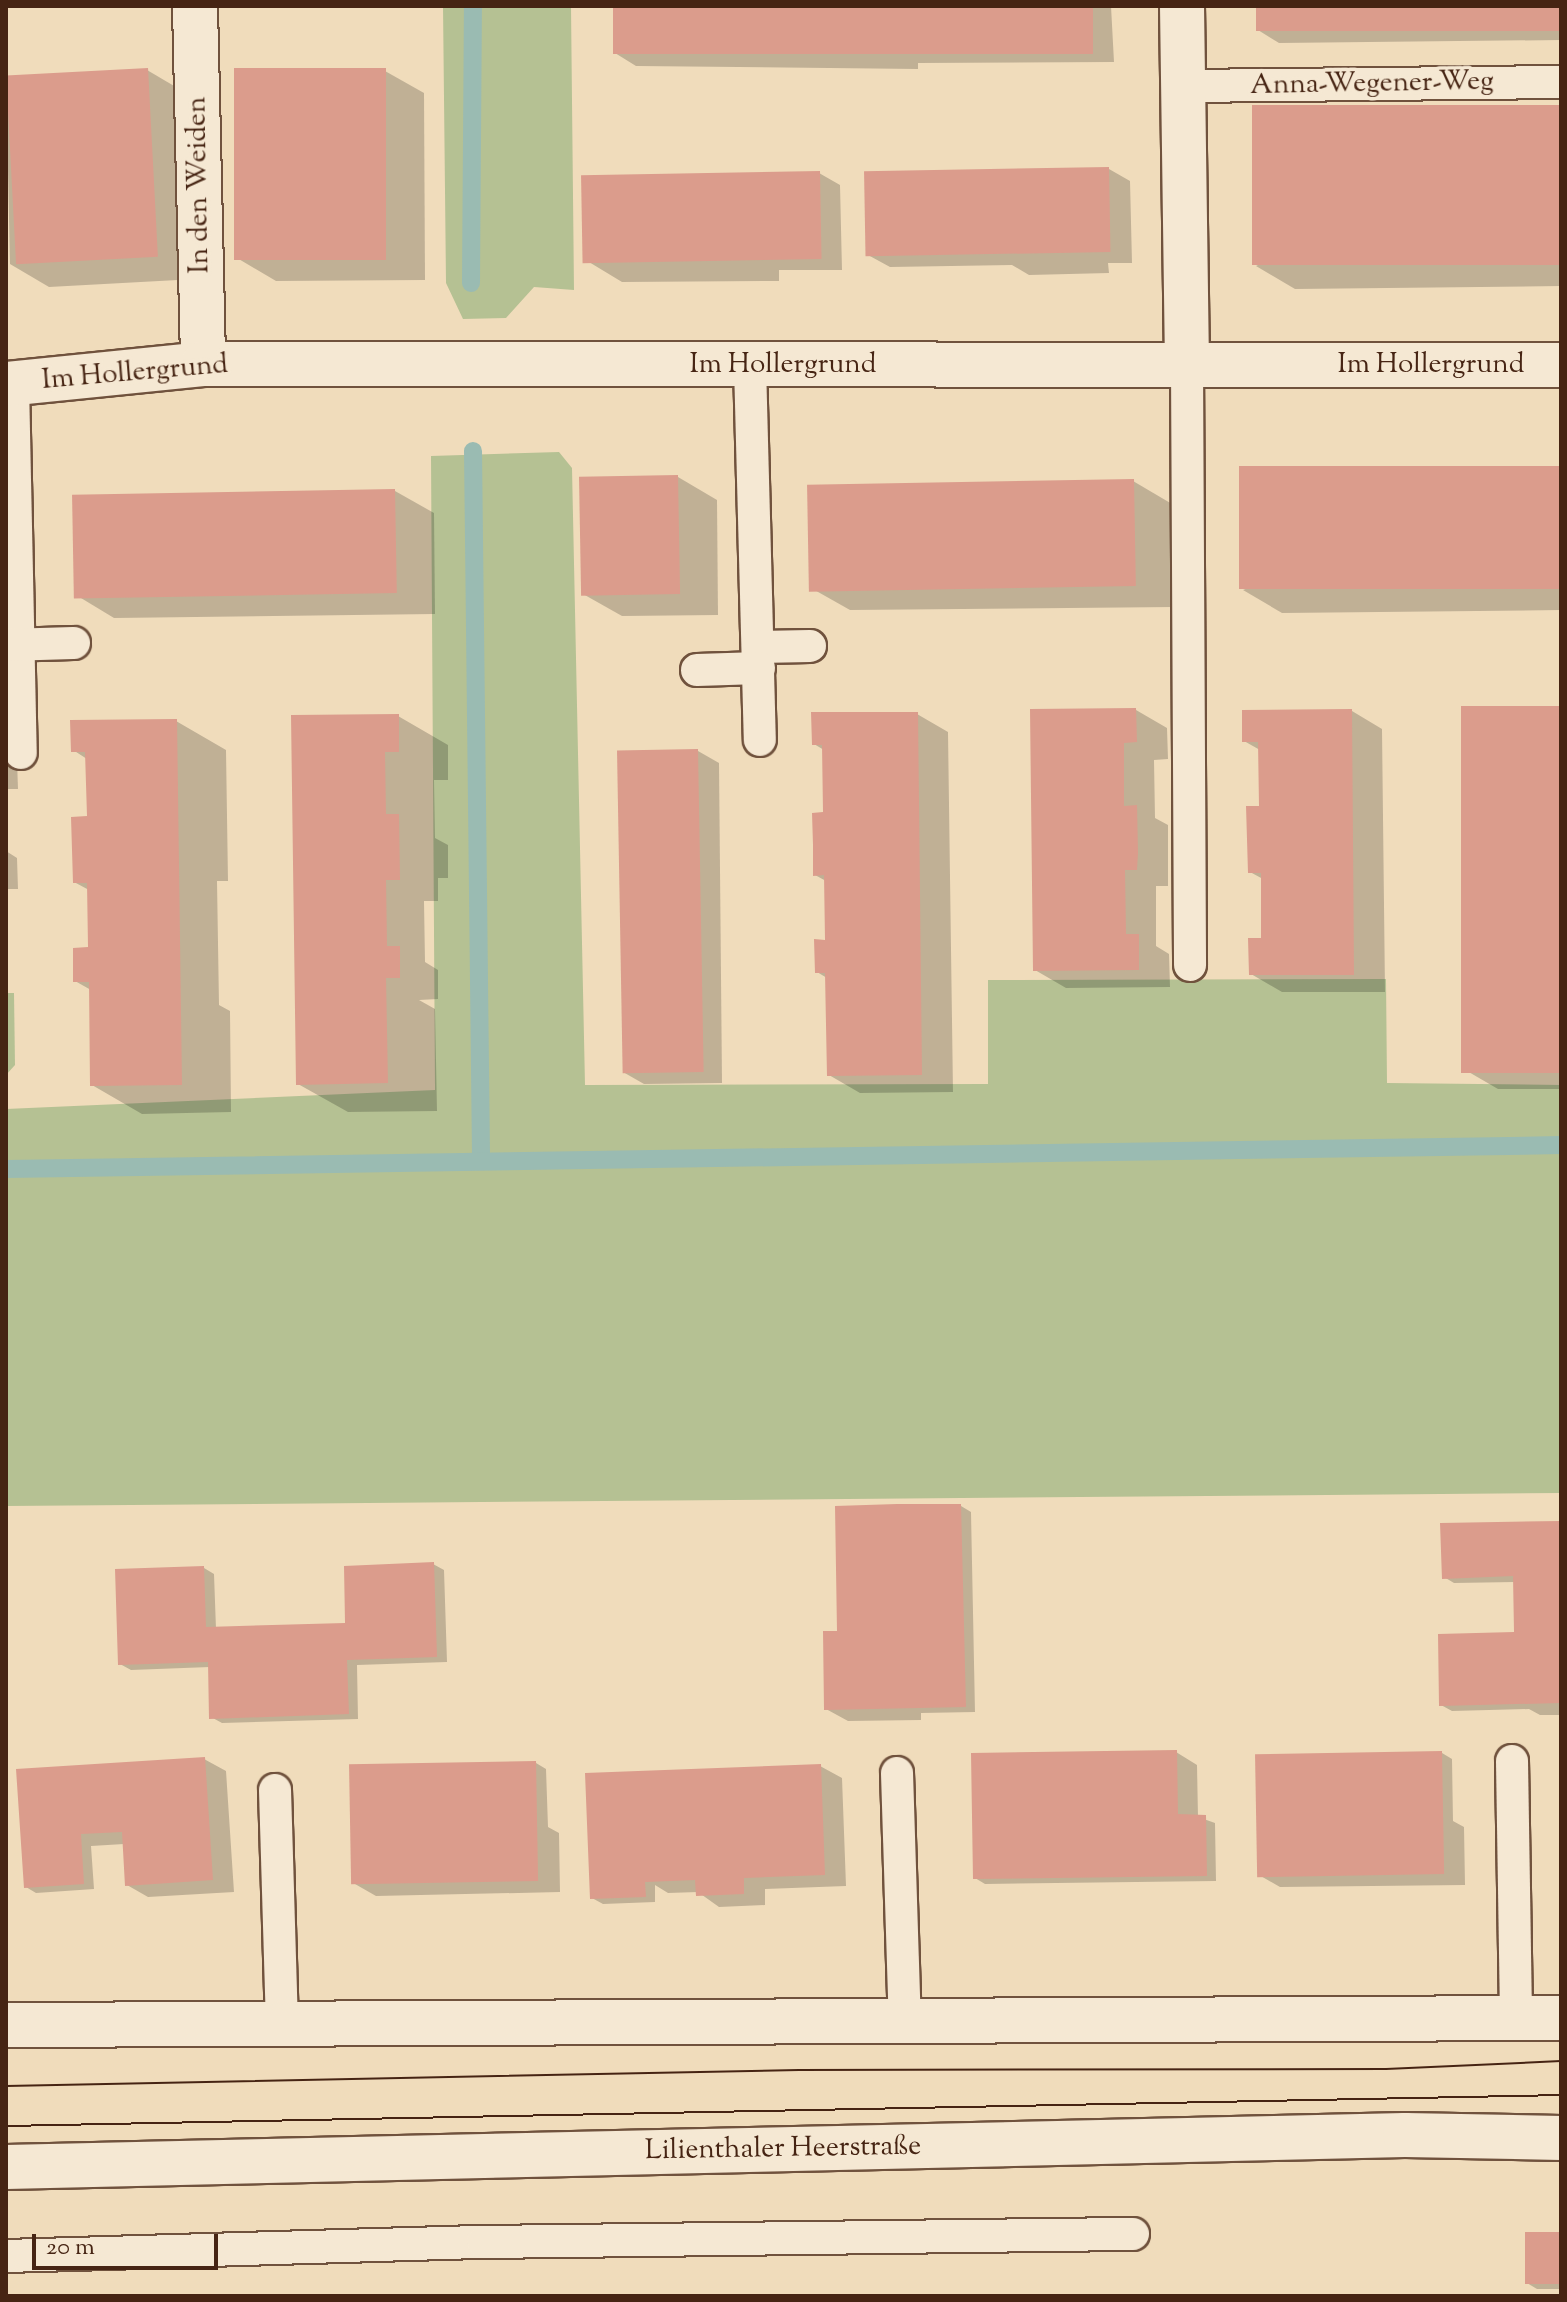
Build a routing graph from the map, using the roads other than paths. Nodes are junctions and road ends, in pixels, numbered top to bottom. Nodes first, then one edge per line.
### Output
1 (195, 6) edge
2 (1182, 6) edge
3 (1561, 82) edge
4 (1183, 86) junction
5 (203, 364) junction
6 (750, 365) junction
7 (1187, 365) junction
8 (1561, 365) edge
9 (10, 384) edge
10 (74, 643) dead end
11 (12, 645) edge
12 (810, 646) dead end
13 (759, 657) junction
14 (697, 670) dead end
15 (760, 740) dead end
16 (21, 753) dead end
17 (1190, 965) dead end
18 (1512, 1761) dead end
19 (897, 1773) dead end
20 (275, 1790) dead end
21 (1516, 2018) junction
22 (1561, 2018) edge
23 (905, 2022) junction
24 (282, 2024) junction
25 (6, 2025) edge
26 (1561, 2138) edge
27 (6, 2167) edge
28 (1133, 2234) dead end
29 (6, 2256) edge

1 - 5 main road, In den Weiden
2 - 4 main road
3 - 4 lane, Anna-Wegener-Weg
4 - 7 main road
5 - 6 main road, Im Hollergrund
5 - 9 main road, Im Hollergrund
6 - 7 main road, Im Hollergrund
6 - 13 lane
7 - 8 main road, Im Hollergrund
7 - 17 lane
9 - 11 lane
10 - 11 lane
11 - 16 lane
12 - 13 lane
13 - 14 lane
13 - 15 lane
18 - 21 lane
19 - 23 lane
20 - 24 lane
21 - 22 main road
21 - 23 main road
23 - 24 main road
24 - 25 main road
26 - 27 main road, Lilienthaler Heerstraße
28 - 29 lane

